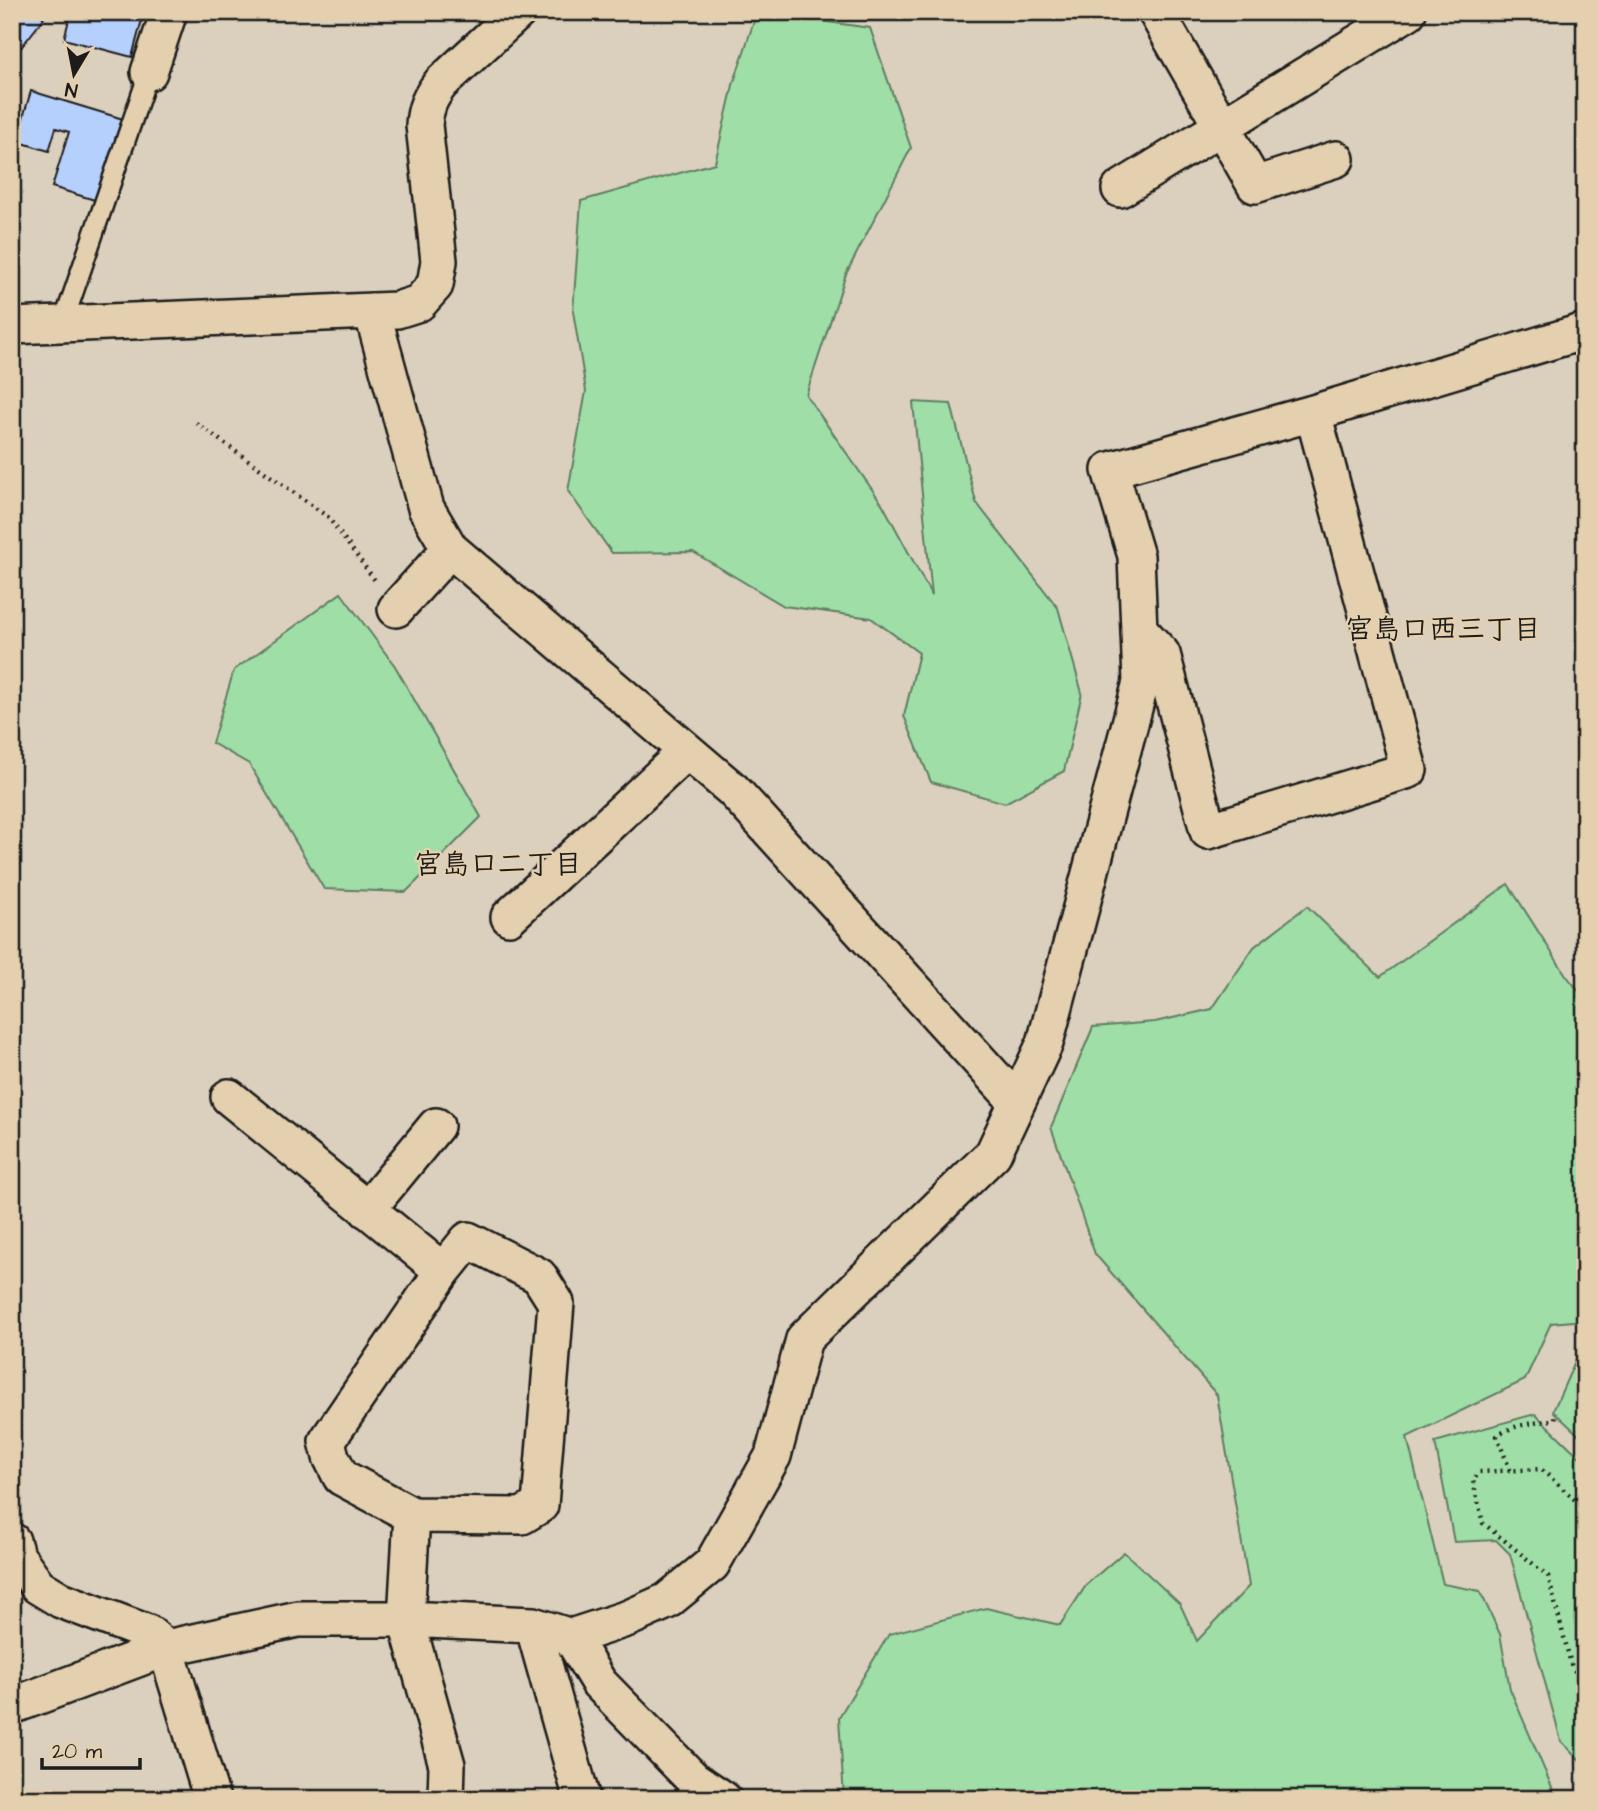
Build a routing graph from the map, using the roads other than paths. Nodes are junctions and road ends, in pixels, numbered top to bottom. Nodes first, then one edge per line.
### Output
1 (169, 12) edge
2 (519, 12) edge
3 (1156, 12) edge
4 (1408, 12) edge
5 (149, 72) joint
6 (1221, 127) junction
7 (1336, 159) dead end
8 (1120, 189) dead end
9 (372, 311) junction
10 (63, 323) junction
11 (12, 326) edge
12 (1585, 331) edge
13 (1313, 413) junction
14 (450, 549) junction
15 (396, 609) road end
16 (1139, 629) junction
17 (687, 751) junction
18 (509, 917) dead end
19 (229, 1097) dead end
20 (1017, 1102) junction
21 (436, 1126) dead end
22 (367, 1210) junction
23 (443, 1271) junction
24 (412, 1515) junction
25 (12, 1541) edge
26 (406, 1619) junction
27 (533, 1625) junction
28 (571, 1637) junction
29 (166, 1648) junction
30 (12, 1706) edge
31 (212, 1799) edge
32 (446, 1799) edge
33 (582, 1799) edge
34 (723, 1799) edge

1 - 5 street
2 - 9 street
3 - 6 street
4 - 6 street
5 - 10 lane
6 - 7 street
6 - 8 street
9 - 10 street
9 - 14 street
10 - 11 street
12 - 13 street
13 - 16 street
13 - 16 street
14 - 15 street
14 - 17 street
16 - 20 street
17 - 18 street
17 - 20 street
19 - 22 street
20 - 28 street
21 - 22 street
22 - 23 street
23 - 24 street
23 - 24 street
24 - 26 street
25 - 29 street
26 - 27 street
26 - 29 street
26 - 32 street
27 - 28 street
27 - 33 street
28 - 34 street
29 - 30 street
29 - 31 street

